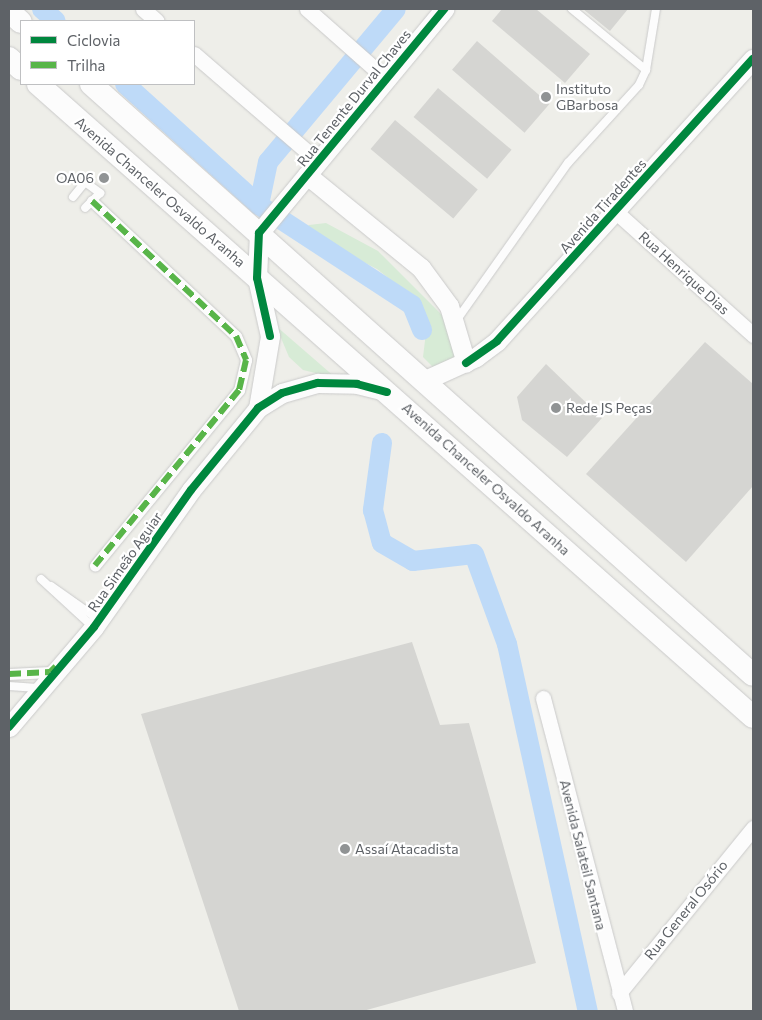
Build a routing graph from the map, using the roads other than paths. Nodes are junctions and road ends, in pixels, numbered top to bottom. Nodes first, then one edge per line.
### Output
1 (143, 9) edge
2 (307, 9) edge
3 (444, 9) edge
4 (572, 9) edge
5 (656, 9) edge
6 (9, 10) edge
7 (156, 20) edge
8 (20, 21) edge
9 (195, 55) edge
10 (9, 58) edge
11 (753, 59) edge
12 (20, 68) edge
13 (646, 70) junction
14 (386, 78) junction
15 (39, 85) edge
16 (92, 85) edge
17 (313, 169) junction
18 (73, 197) dead end
19 (92, 201) joint
20 (615, 211) junction
21 (262, 228) junction
22 (257, 278) junction
23 (456, 321) junction
24 (753, 335) edge
25 (466, 363) junction
26 (423, 381) junction
27 (387, 392) junction
28 (258, 408) junction
29 (95, 565) dead end
30 (97, 624) junction
31 (77, 649) junction
32 (9, 674) edge
33 (753, 675) edge
34 (9, 686) edge
35 (43, 688) junction
36 (543, 698) dead end
37 (753, 717) edge
38 (9, 727) edge
39 (753, 828) edge
40 (618, 992) junction
41 (625, 1011) edge

1 - 7 street
2 - 14 street
3 - 14 street, Rua Tenente Durval Chaves
4 - 13 lane
5 - 13 lane
6 - 8 main road
9 - 17 street
10 - 12 main road
11 - 20 street, Avenida Tiradentes
13 - 23 lane
14 - 17 street, Rua Tenente Durval Chaves
15 - 22 main road, Avenida Chanceler Osvaldo Aranha
16 - 21 main road
17 - 21 street, Rua Tenente Durval Chaves
17 - 23 street
18 - 19 lane
19 - 29 street
20 - 24 street, Rua Henrique Dias
20 - 25 street, Avenida Tiradentes
21 - 22 street
21 - 26 main road
22 - 27 main road, Avenida Chanceler Osvaldo Aranha
22 - 28 street
23 - 25 street
25 - 26 street, Avenida Tiradentes
26 - 33 main road
27 - 28 street
27 - 37 main road, Avenida Chanceler Osvaldo Aranha
28 - 30 street, Rua Simeão Aguiar
30 - 30 lane
30 - 31 street, Rua Simeão Aguiar
31 - 32 street
31 - 35 street, Rua Simeão Aguiar
34 - 35 lane
35 - 38 street, Rua Simeão Aguiar
36 - 40 street, Avenida Salateil Santana
39 - 40 street, Rua General Osório
40 - 41 street, Avenida Salateil Santana

